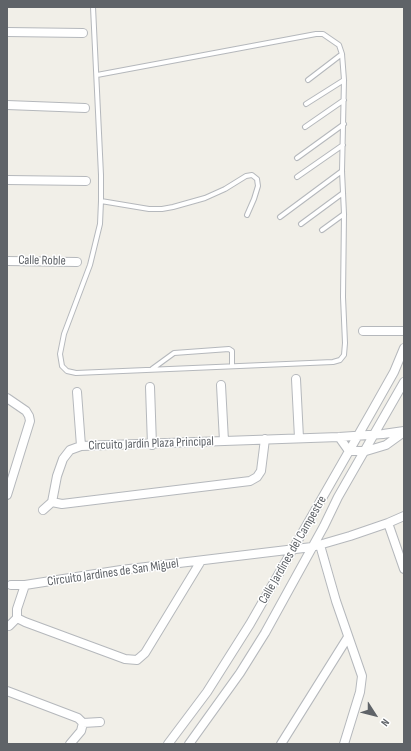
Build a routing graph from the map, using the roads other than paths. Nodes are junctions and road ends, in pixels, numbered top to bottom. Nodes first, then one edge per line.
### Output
1 (93, 7) edge
2 (7, 32) edge
3 (83, 33) dead end
4 (342, 54) junction
5 (97, 75) junction
6 (308, 80) dead end
7 (344, 80) junction
8 (344, 100) junction
9 (306, 104) dead end
10 (7, 105) edge
11 (85, 108) dead end
12 (344, 124) junction
13 (305, 126) dead end
14 (343, 145) junction
15 (297, 158) dead end
16 (342, 171) junction
17 (297, 177) dead end
18 (7, 180) edge
19 (86, 181) dead end
20 (343, 193) junction
21 (102, 201) junction
22 (344, 214) junction
23 (247, 215) dead end
24 (280, 217) dead end
25 (301, 224) dead end
26 (322, 230) dead end
27 (7, 261) edge
28 (77, 262) dead end
29 (363, 331) dead end
30 (404, 331) edge
31 (404, 348) edge
32 (232, 366) junction
33 (152, 369) junction
34 (296, 379) dead end
35 (404, 382) edge
36 (221, 385) dead end
37 (150, 387) dead end
38 (77, 392) dead end
39 (7, 398) edge
40 (372, 411) junction
41 (384, 417) junction
42 (404, 431) edge
43 (373, 435) junction
44 (358, 436) junction
45 (339, 437) junction
46 (299, 438) junction
47 (265, 439) junction
48 (224, 441) junction
49 (152, 445) junction
50 (81, 446) junction
51 (349, 451) junction
52 (366, 451) junction
53 (7, 496) edge
54 (52, 502) junction
55 (44, 510) dead end
56 (404, 516) edge
57 (388, 523) junction
58 (316, 546) junction
59 (293, 550) junction
60 (201, 561) junction
61 (404, 569) edge
62 (11, 585) dead end
63 (25, 585) junction
64 (17, 618) junction
65 (9, 626) dead end
66 (348, 637) junction
67 (7, 691) edge
68 (100, 722) dead end
69 (83, 723) junction
70 (182, 727) junction
71 (70, 744) edge
72 (168, 744) edge
73 (189, 744) edge
74 (281, 744) edge
75 (344, 744) edge

1 - 5 lane
2 - 3 street
4 - 5 lane
4 - 6 lane
4 - 7 lane
5 - 21 lane
7 - 8 lane
7 - 9 lane
8 - 12 lane
8 - 13 lane
10 - 11 street
12 - 14 lane
12 - 15 lane
14 - 16 lane
14 - 17 lane
16 - 20 lane
16 - 24 lane
18 - 19 street
20 - 22 lane
20 - 25 lane
21 - 23 lane
21 - 33 lane
22 - 26 lane
22 - 32 lane
27 - 28 street, Calle Roble
29 - 30 street
31 - 40 street, Calle Jardines del Campestre
32 - 33 lane
32 - 33 lane
34 - 46 street
35 - 41 street, Calle Jardines del Campestre
36 - 48 street
37 - 49 street
38 - 50 street
39 - 53 street
40 - 41 street
40 - 44 street, Calle Jardines del Campestre
41 - 43 street, Calle Jardines del Campestre
42 - 43 street, Circuito Jardín Plaza Principal
42 - 52 street
43 - 44 street, Circuito Jardín Plaza Principal
43 - 52 street, Calle Jardines del Campestre
44 - 45 street, Circuito Jardín Plaza Principal
44 - 51 street, Calle Jardines del Campestre
45 - 46 street, Circuito Jardín Plaza Principal
45 - 51 street
46 - 47 street, Circuito Jardín Plaza Principal
47 - 48 street, Circuito Jardín Plaza Principal
47 - 54 street
48 - 49 street, Circuito Jardín Plaza Principal
49 - 50 street, Circuito Jardín Plaza Principal
50 - 54 street, Circuito Jardín Plaza Principal
51 - 52 street
51 - 59 street, Calle Jardines del Campestre
52 - 58 street, Calle Jardines del Campestre
54 - 55 street
56 - 57 street, Circuito Jardines de San Miguel
57 - 58 street, Circuito Jardines de San Miguel
57 - 61 street
58 - 59 street, Circuito Jardines de San Miguel
58 - 66 street
58 - 73 street, Calle Jardines del Campestre
59 - 60 street, Circuito Jardines de San Miguel
59 - 70 street, Calle Jardines del Campestre
60 - 63 street, Circuito Jardines de San Miguel
60 - 64 street, Circuito Jardines de San Miguel
62 - 63 street, Circuito Jardines de San Miguel
63 - 64 street
64 - 65 street
66 - 74 street
66 - 75 street
67 - 69 street
68 - 69 street
69 - 71 street
70 - 72 street, Calle Jardines del Campestre
70 - 73 street

